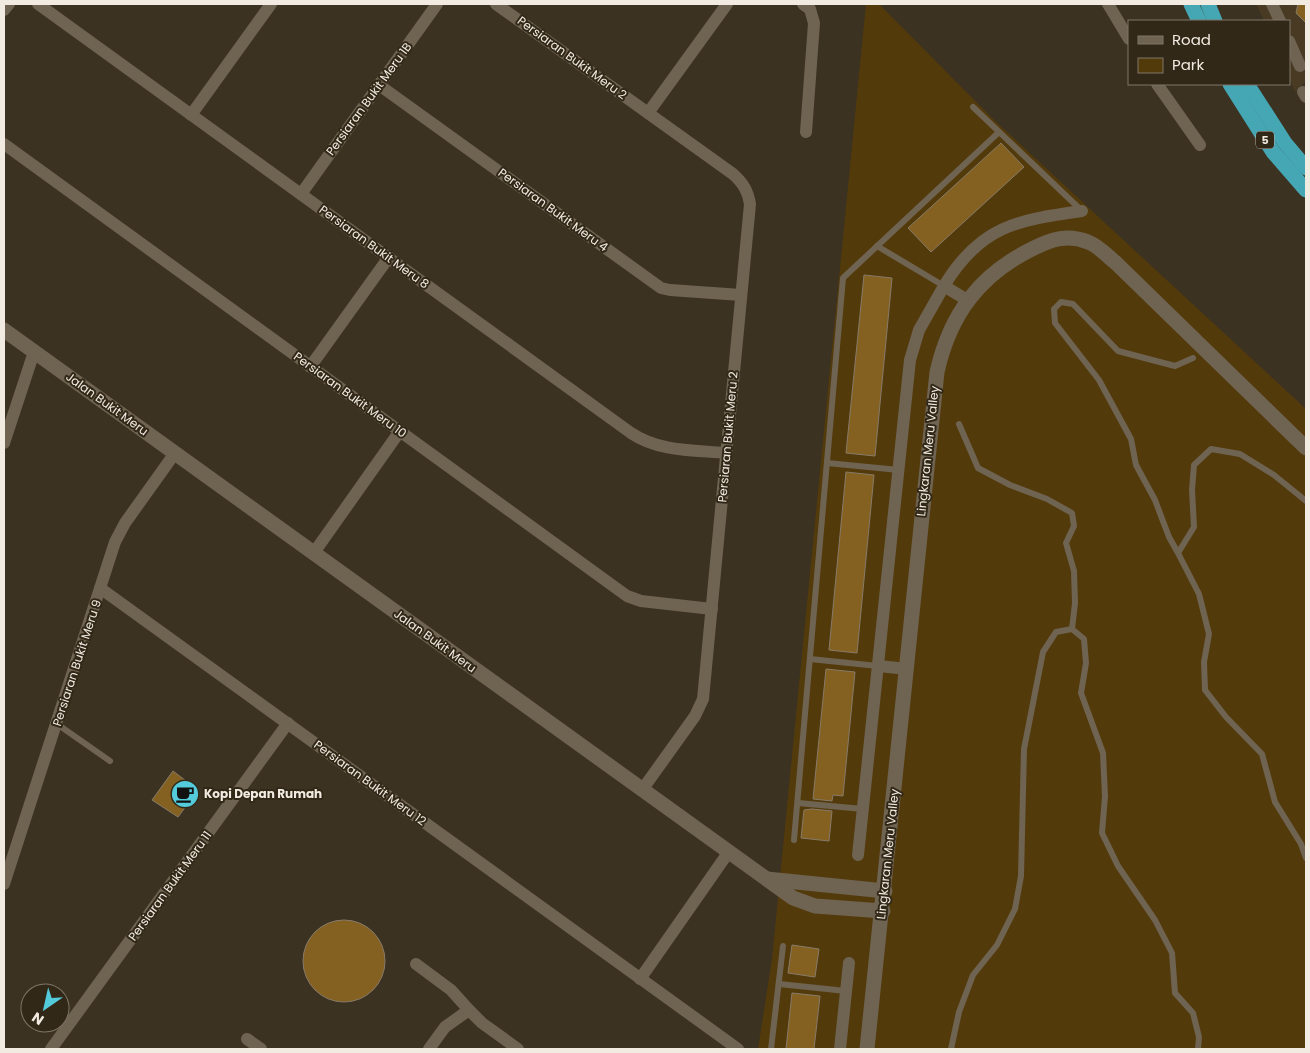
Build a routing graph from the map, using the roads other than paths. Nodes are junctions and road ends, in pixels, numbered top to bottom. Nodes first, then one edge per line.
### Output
1 (9, 4) edge
2 (38, 4) edge
3 (269, 4) edge
4 (437, 4) edge
5 (496, 4) edge
6 (727, 4) edge
7 (803, 4) edge
8 (1108, 4) edge
9 (1191, 4) edge
10 (1208, 4) edge
11 (4, 10) edge
12 (1199, 20) edge
13 (1215, 20) edge
14 (1128, 37) edge
15 (1290, 43) edge
16 (1303, 63) edge
17 (1158, 85) edge
18 (1231, 85) edge
19 (1248, 85) edge
20 (379, 86) junction
21 (973, 107) dead end
22 (648, 113) junction
23 (191, 115) junction
24 (806, 132) dead end
25 (998, 133) junction
26 (4, 144) edge
27 (1200, 145) dead end
28 (1306, 168) edge
29 (1306, 190) edge
30 (301, 194) junction
31 (1082, 211) joint
32 (877, 246) junction
33 (389, 257) junction
34 (944, 286) junction
35 (741, 295) junction
36 (968, 300) junction
37 (4, 330) edge
38 (34, 352) junction
39 (1193, 358) dead end
40 (310, 367) junction
41 (959, 424) dead end
42 (400, 432) junction
43 (4, 443) edge
44 (1306, 448) edge
45 (174, 453) junction
46 (726, 453) junction
47 (827, 463) junction
48 (899, 470) junction
49 (1306, 500) edge
50 (1178, 553) junction
51 (314, 554) junction
52 (100, 588) junction
53 (712, 608) junction
54 (1072, 629) junction
55 (810, 659) junction
56 (879, 666) junction
57 (907, 669) junction
58 (288, 723) junction
59 (57, 724) junction
60 (110, 761) dead end
61 (642, 790) junction
62 (798, 803) junction
63 (863, 810) junction
64 (794, 840) dead end
65 (728, 853) junction
66 (858, 855) dead end
67 (1306, 858) edge
68 (765, 879) junction
69 (4, 884) edge
70 (885, 891) junction
71 (883, 911) junction
72 (783, 946) dead end
73 (849, 962) dead end
74 (416, 964) dead end
75 (640, 979) junction
76 (779, 984) junction
77 (846, 991) junction
78 (469, 1010) junction
79 (247, 1039) dead end
80 (51, 1049) edge
81 (261, 1049) edge
82 (429, 1049) edge
83 (518, 1049) edge
84 (738, 1049) edge
85 (771, 1049) edge
86 (840, 1049) edge
87 (867, 1049) edge
88 (951, 1049) edge
89 (1198, 1049) edge

1 - 11 street
2 - 23 street, Persiaran Bukit Meru 8
3 - 23 street
4 - 20 street, Persiaran Bukit Meru 1B
5 - 22 street, Persiaran Bukit Meru 2
6 - 22 street
7 - 24 street
8 - 14 street
9 - 12 highway
10 - 13 highway
15 - 16 street
17 - 27 street
18 - 29 highway, 5
19 - 28 highway, 5
20 - 30 street, Persiaran Bukit Meru 1B
20 - 35 street, Persiaran Bukit Meru 4
21 - 25 lane
22 - 35 street, Persiaran Bukit Meru 2
23 - 30 street, Persiaran Bukit Meru 8
25 - 31 lane
25 - 32 lane
26 - 40 street, Persiaran Bukit Meru 10
30 - 33 street, Persiaran Bukit Meru 8
31 - 34 street
32 - 34 lane
32 - 47 lane
33 - 40 street
33 - 46 street, Persiaran Bukit Meru 8
34 - 36 street
34 - 48 street
35 - 46 street, Persiaran Bukit Meru 2
36 - 44 street, Lingkaran Meru Valley
36 - 57 street, Lingkaran Meru Valley
37 - 38 street, Jalan Bukit Meru
38 - 43 street
38 - 45 street, Jalan Bukit Meru
39 - 50 lane
40 - 42 street, Persiaran Bukit Meru 10
41 - 54 lane
42 - 51 street
42 - 53 street, Persiaran Bukit Meru 10
45 - 51 street, Jalan Bukit Meru
45 - 52 street, Persiaran Bukit Meru 9
46 - 53 street, Persiaran Bukit Meru 2
47 - 48 lane
47 - 55 lane
48 - 56 street
49 - 50 lane
50 - 67 lane
51 - 61 street, Jalan Bukit Meru
52 - 58 street, Persiaran Bukit Meru 12
52 - 59 street, Persiaran Bukit Meru 9
53 - 61 street, Persiaran Bukit Meru 2
54 - 88 lane
54 - 89 lane
55 - 56 lane
55 - 62 lane
56 - 57 street
56 - 63 street
57 - 70 street, Lingkaran Meru Valley
58 - 75 street, Persiaran Bukit Meru 12
58 - 80 street, Persiaran Bukit Meru 11
59 - 60 lane
59 - 69 street, Persiaran Bukit Meru 9
61 - 65 street, Jalan Bukit Meru
62 - 63 lane
62 - 64 lane
63 - 66 street
65 - 68 street, Jalan Bukit Meru
65 - 75 street
68 - 70 street
68 - 71 street, Jalan Bukit Meru
70 - 71 street, Lingkaran Meru Valley
71 - 87 street, Lingkaran Meru Valley
72 - 76 lane
73 - 77 street
74 - 78 street
75 - 84 street, Persiaran Bukit Meru 12
76 - 77 lane
76 - 85 lane
77 - 86 street
78 - 82 street
78 - 83 street
79 - 81 street

